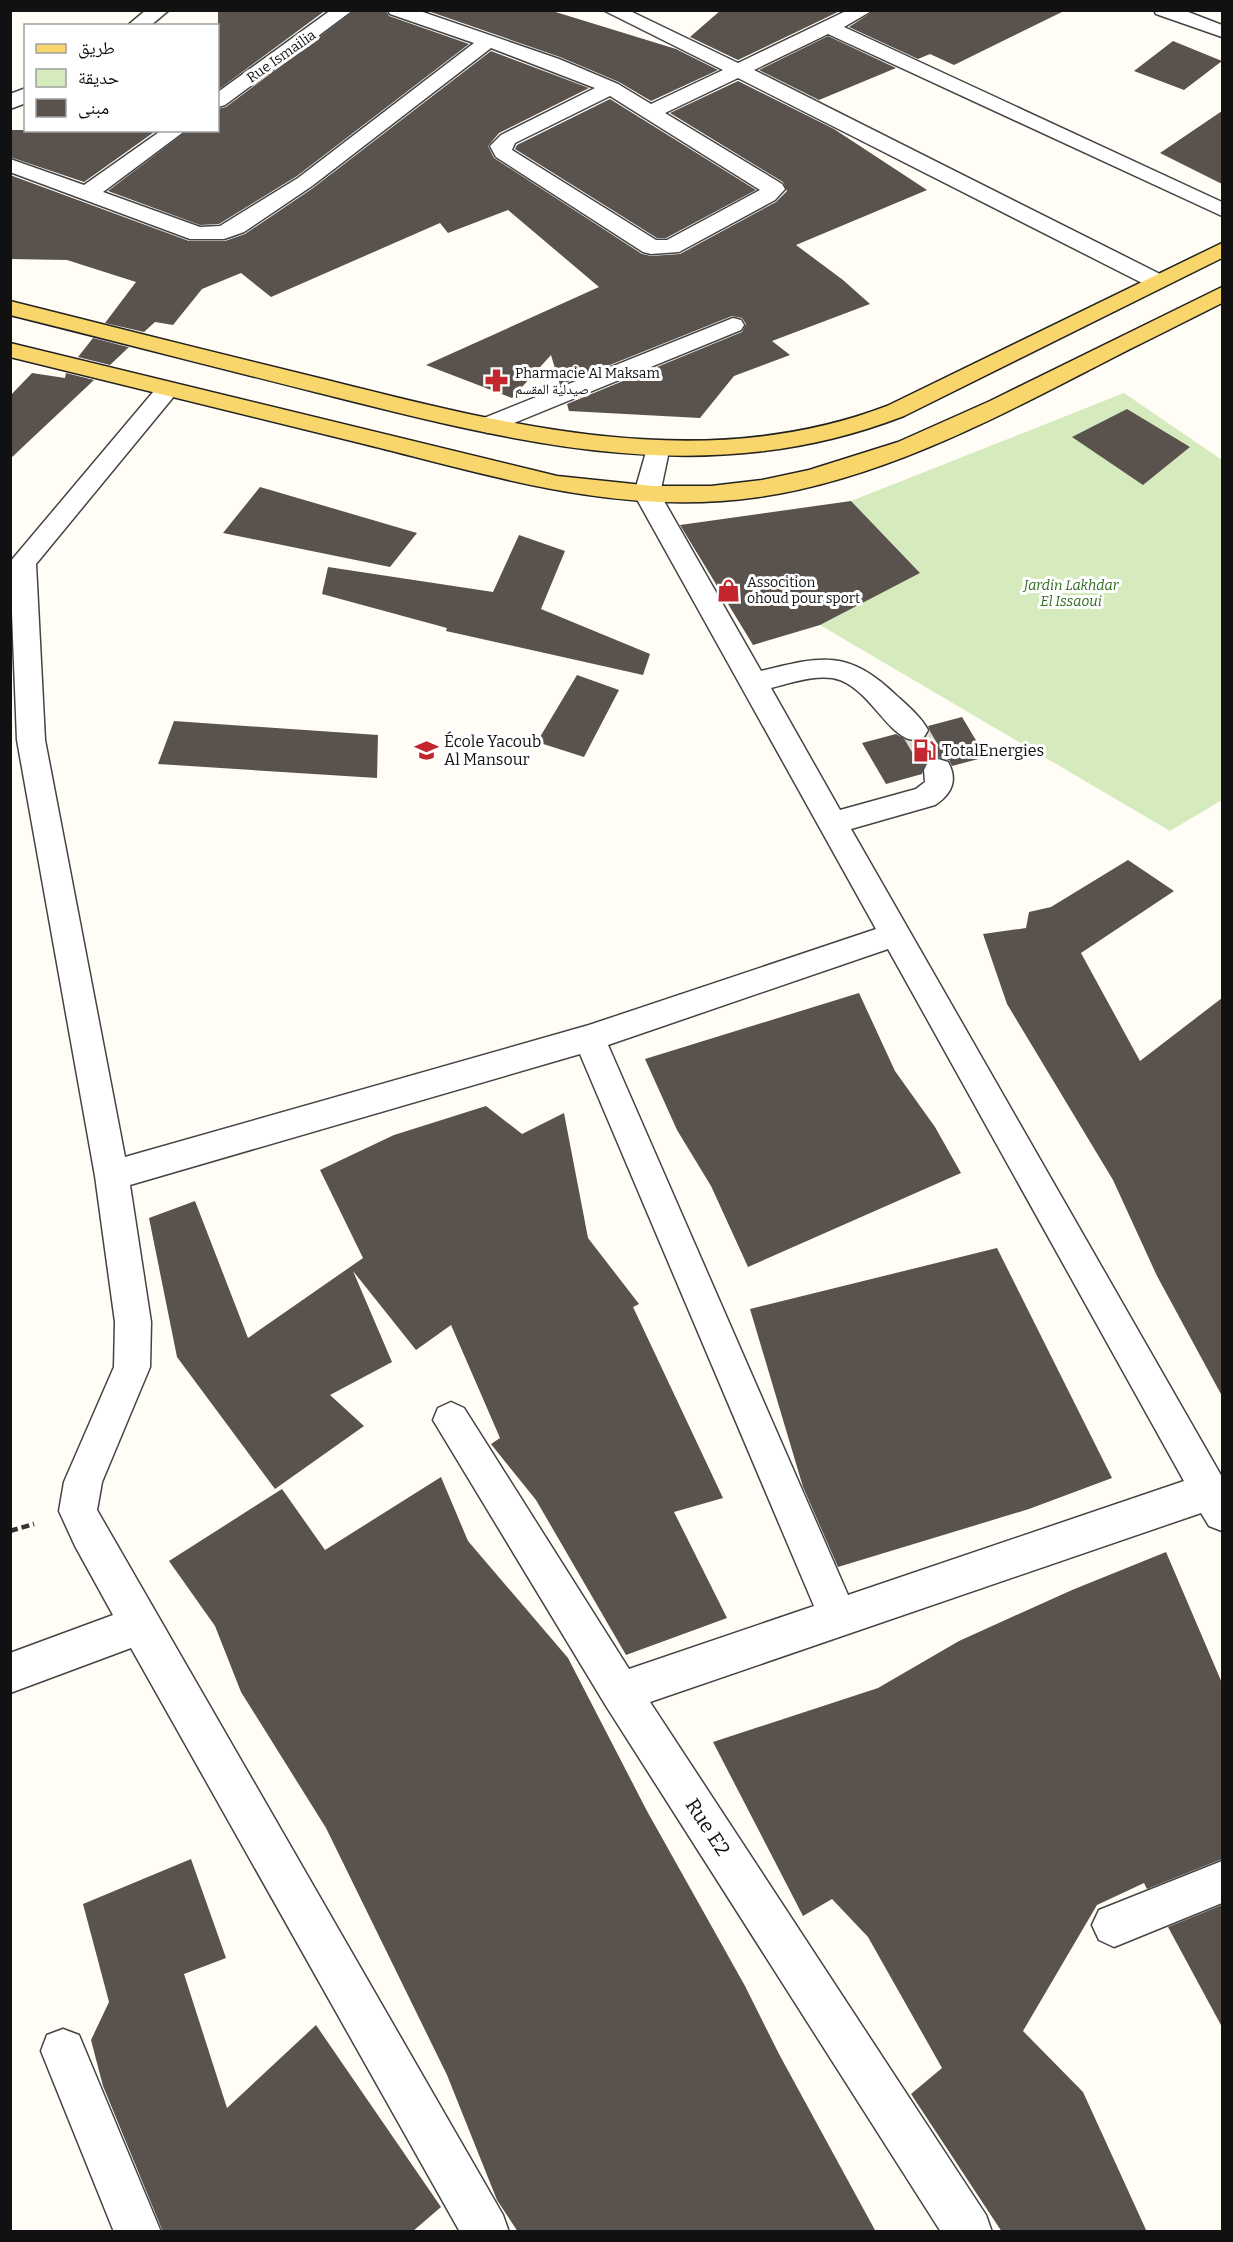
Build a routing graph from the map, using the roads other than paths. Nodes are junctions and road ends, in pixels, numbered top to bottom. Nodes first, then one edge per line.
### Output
1 (160, 10) edge
2 (344, 10) edge
3 (397, 10) edge
4 (612, 10) edge
5 (864, 10) edge
6 (1163, 10) edge
7 (139, 24) edge
8 (830, 28) junction
9 (1222, 31) edge
10 (488, 41) junction
11 (738, 70) junction
12 (611, 88) junction
13 (24, 95) edge
14 (219, 100) edge
15 (10, 103) edge
16 (651, 112) junction
17 (173, 132) edge
18 (10, 165) edge
19 (87, 194) junction
20 (1222, 210) edge
21 (1222, 250) edge
22 (1156, 281) junction
23 (1222, 294) edge
24 (10, 308) edge
25 (733, 325) dead end
26 (10, 350) edge
27 (167, 390) junction
28 (488, 425) junction
29 (657, 451) junction
30 (647, 494) junction
31 (17, 561) edge
32 (753, 683) junction
33 (914, 730) tunnel mouth
34 (938, 770) dead end
35 (833, 823) junction
36 (897, 934) junction
37 (589, 1038) junction
38 (112, 1176) junction
39 (451, 1420) dead end
40 (1216, 1502) edge
41 (838, 1617) junction
42 (142, 1624) junction
43 (10, 1673) edge
44 (620, 1692) junction
45 (1222, 1882) edge
46 (1114, 1925) dead end
47 (63, 2051) dead end
48 (138, 2232) edge
49 (486, 2232) edge
50 (969, 2232) edge

1 - 7 street
2 - 14 street, Rue Ismailia
3 - 10 street
4 - 11 street
5 - 8 street
6 - 9 street
8 - 11 street
8 - 20 street
10 - 12 street
10 - 19 street
11 - 16 street
11 - 22 street
12 - 16 street
12 - 16 street
13 - 15 street
17 - 19 street
18 - 19 street
21 - 22 main road
22 - 29 main road
23 - 30 main road
24 - 28 main road
25 - 28 street
26 - 27 main road
27 - 30 main road
27 - 31 street
28 - 29 main road
29 - 30 street
30 - 32 street
31 - 38 street
32 - 33 street
32 - 35 street
34 - 35 street
35 - 36 street
36 - 37 street
36 - 40 street
37 - 38 street
37 - 41 street
38 - 42 street
39 - 44 street, Rue E2
40 - 41 street
41 - 44 street
42 - 43 street
42 - 49 street
44 - 50 street, Rue E2
45 - 46 street
47 - 48 street

